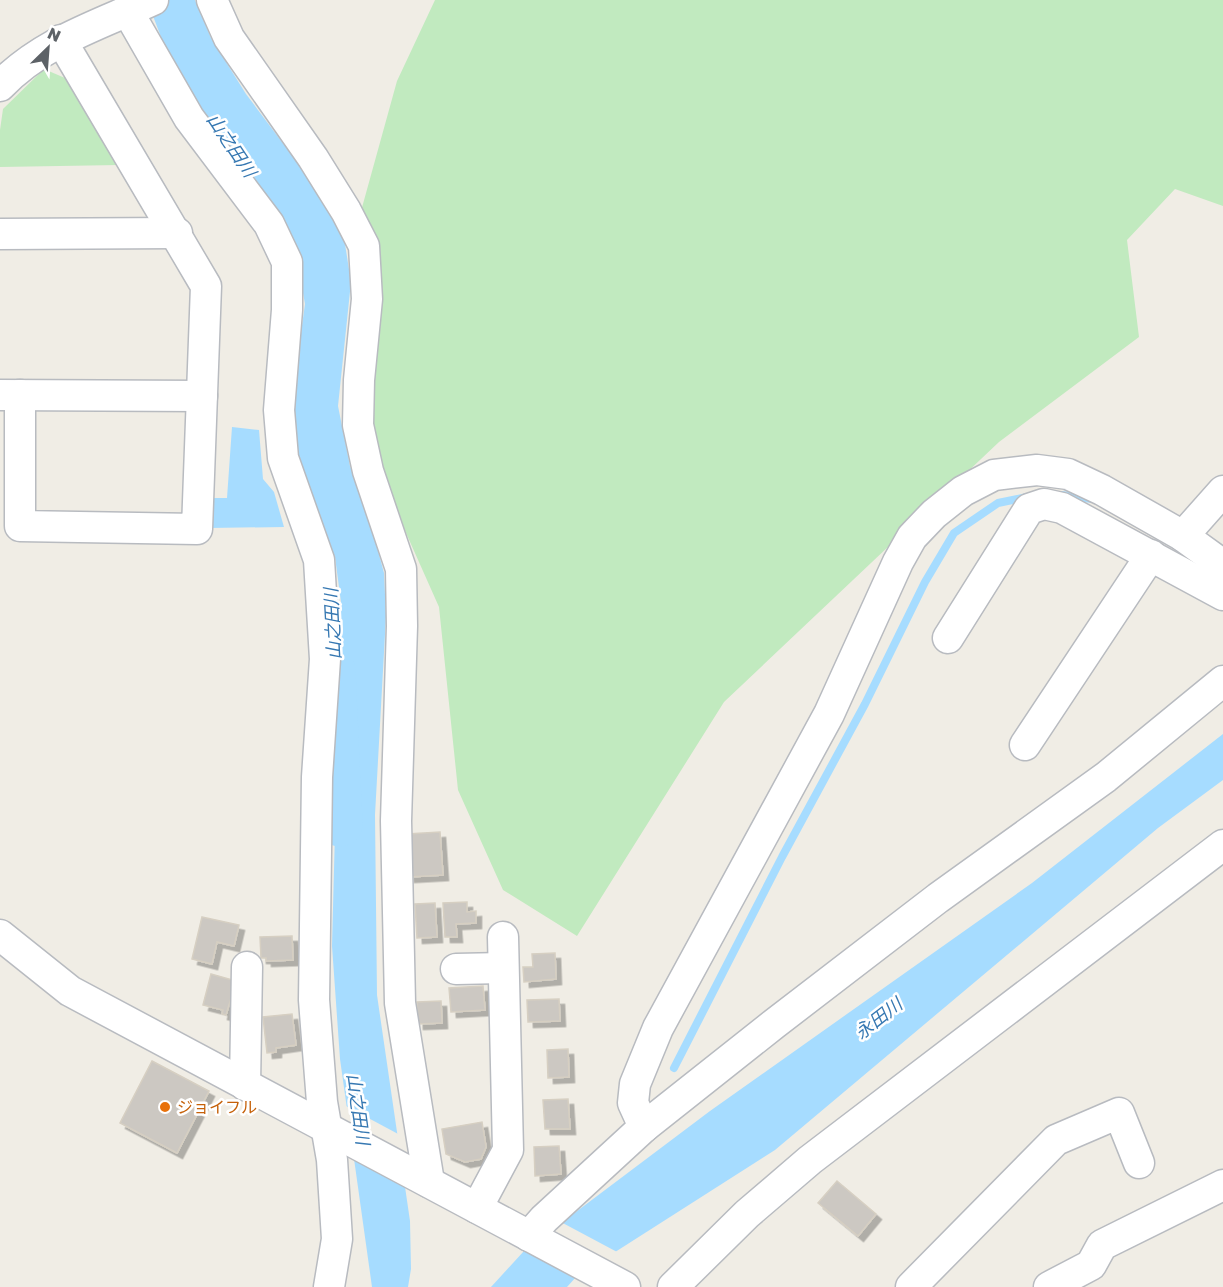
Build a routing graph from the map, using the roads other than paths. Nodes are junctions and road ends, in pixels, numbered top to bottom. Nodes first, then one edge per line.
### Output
1 (212, 0) edge
2 (139, 6) edge
3 (61, 40) junction
4 (0, 86) edge
5 (177, 233) junction
6 (0, 234) edge
7 (10, 395) edge
8 (202, 396) junction
9 (1223, 491) edge
10 (1182, 536) junction
11 (1151, 555) junction
12 (1223, 565) edge
13 (1223, 595) edge
14 (948, 638) dead end
15 (1223, 681) edge
16 (1025, 745) dead end
17 (1223, 845) edge
18 (0, 935) edge
19 (503, 937) dead end
20 (247, 967) dead end
21 (504, 968) junction
22 (456, 969) dead end
23 (245, 1085) junction
24 (644, 1127) junction
25 (328, 1129) junction
26 (1139, 1163) dead end
27 (429, 1182) junction
28 (1223, 1185) edge
29 (477, 1208) junction
30 (529, 1236) junction
31 (329, 1287) edge
32 (625, 1287) edge
33 (673, 1287) edge
34 (910, 1287) edge
35 (1049, 1287) edge

1 - 27 street
2 - 3 street
2 - 25 street
3 - 4 street
3 - 5 street
5 - 6 street
5 - 8 street
7 - 8 street
7 - 8 street
9 - 10 street
10 - 12 street
10 - 24 street
11 - 13 street
11 - 14 street
11 - 16 street
15 - 24 street
17 - 33 street
18 - 23 street
19 - 21 street
20 - 23 street
21 - 22 street
21 - 29 street
23 - 25 street
24 - 30 street
25 - 27 street
25 - 31 street
26 - 34 street
27 - 29 street
28 - 35 street
29 - 30 street
30 - 32 street

